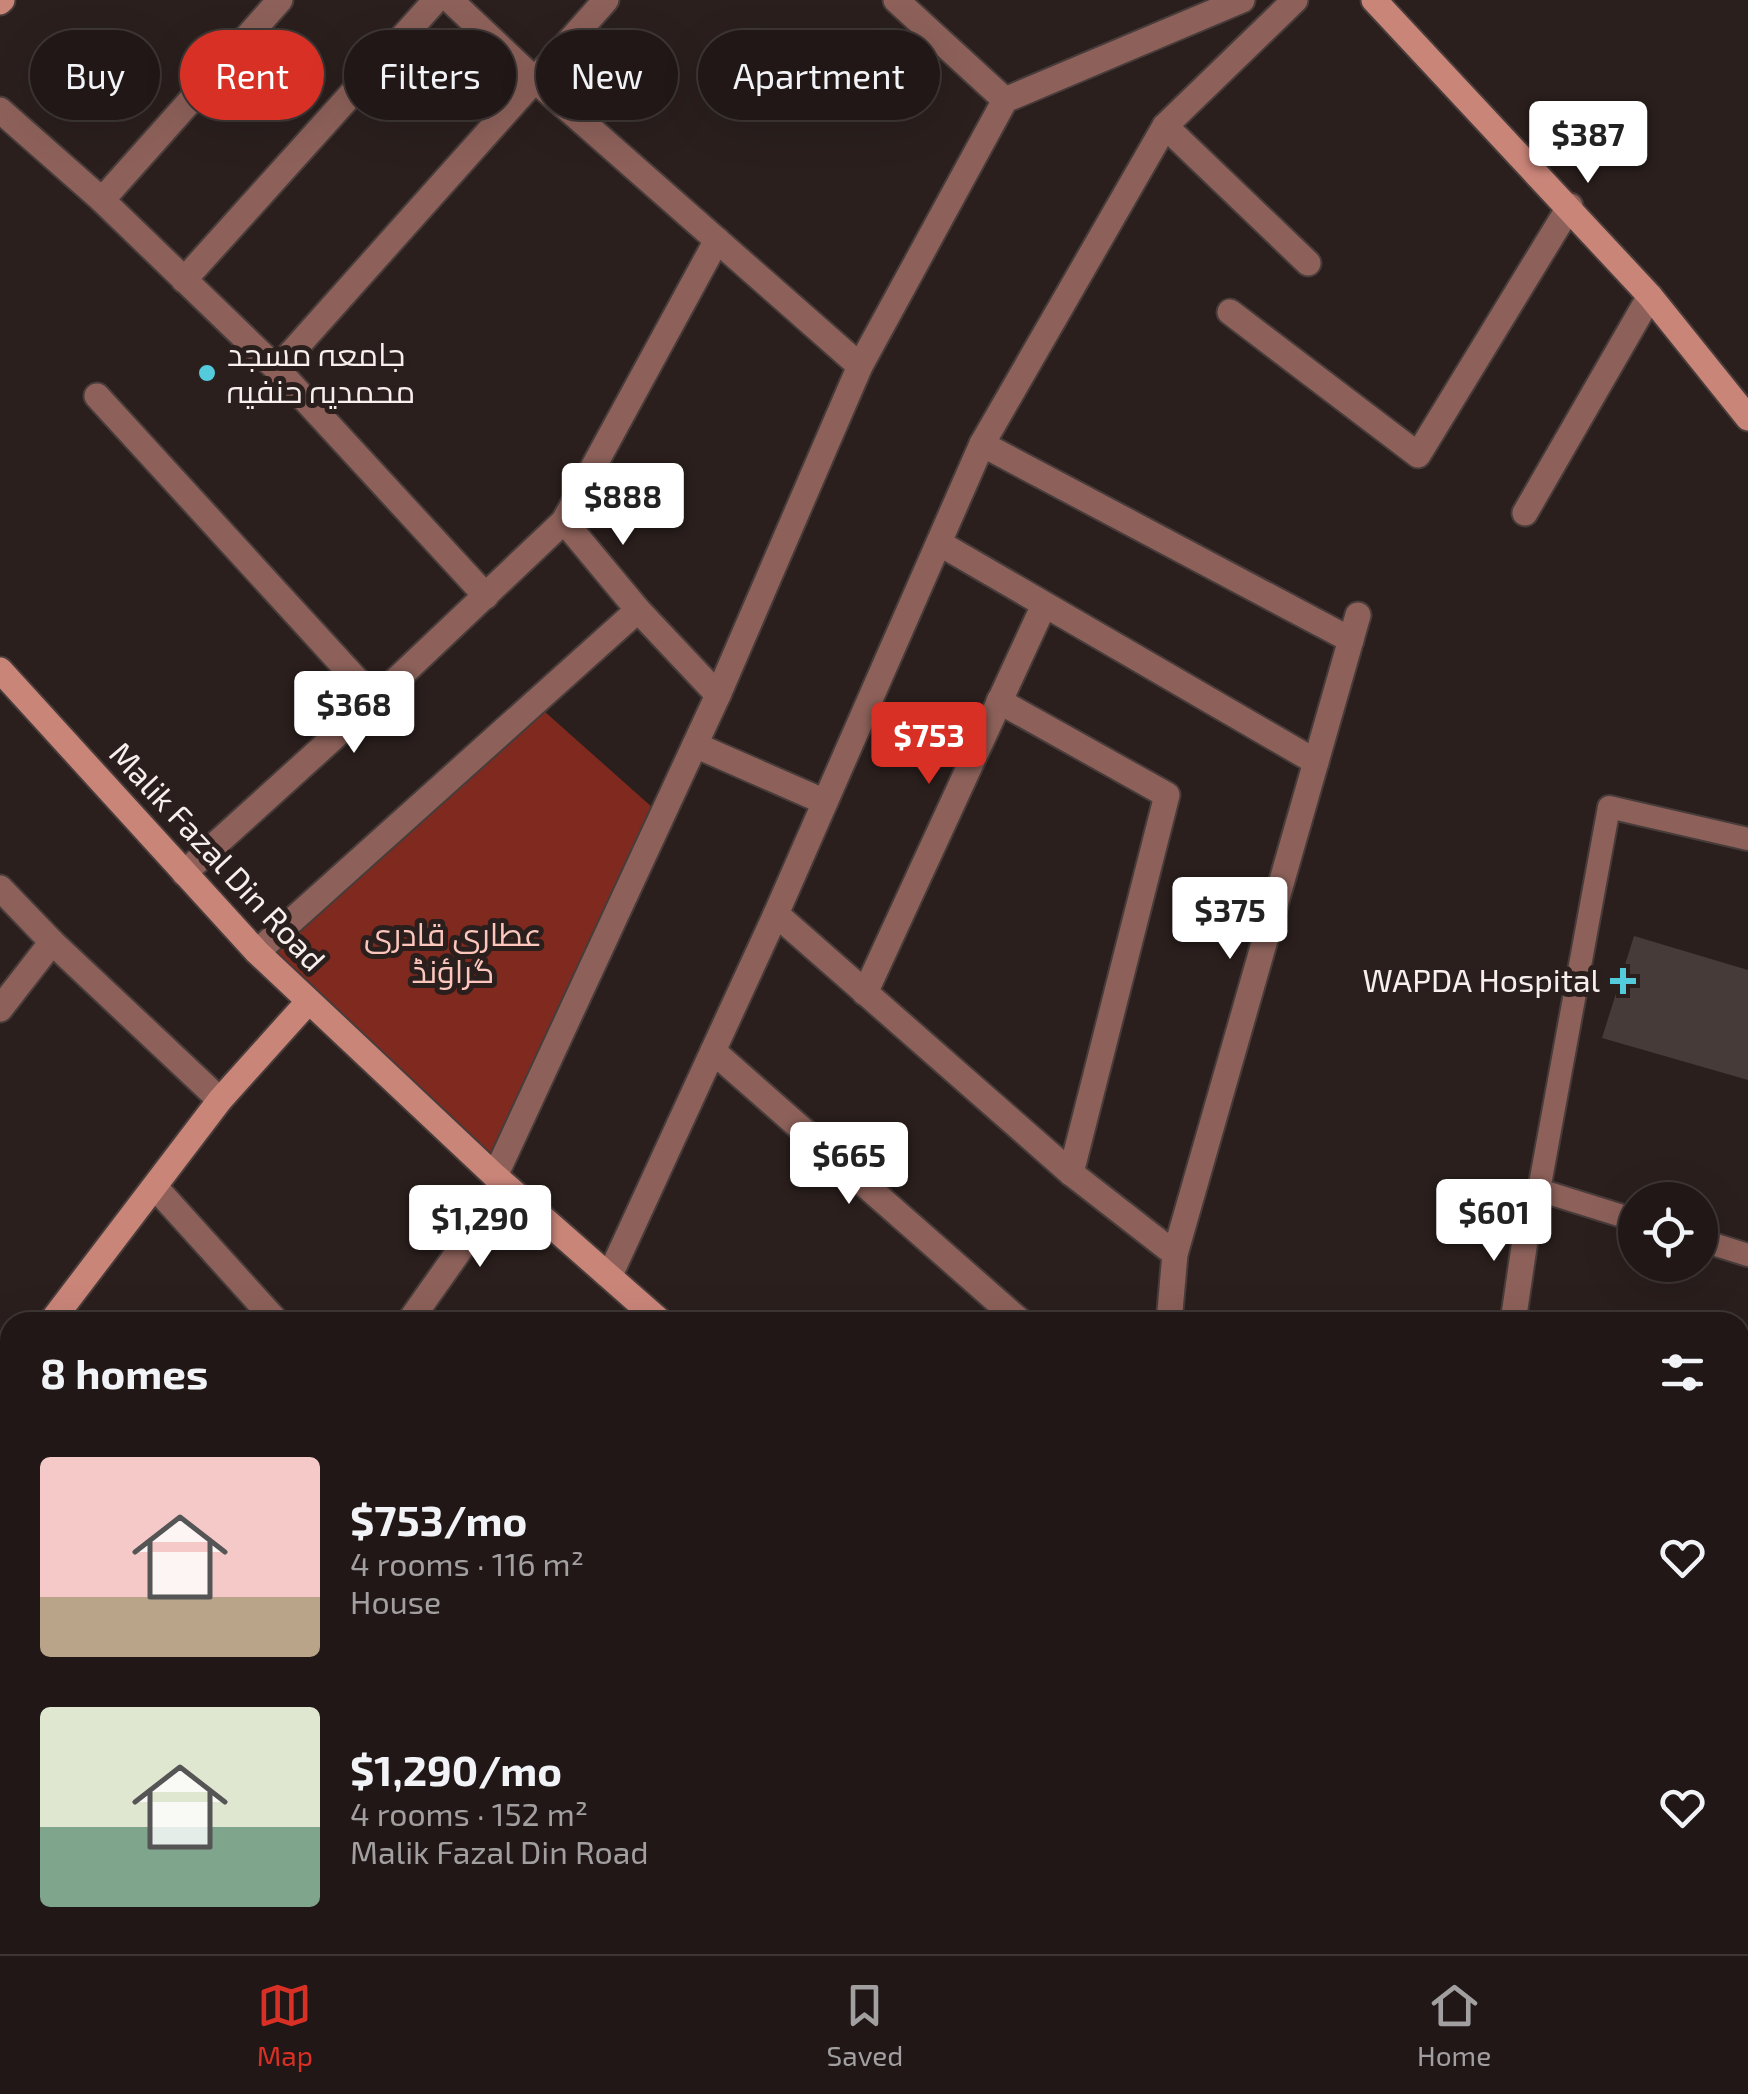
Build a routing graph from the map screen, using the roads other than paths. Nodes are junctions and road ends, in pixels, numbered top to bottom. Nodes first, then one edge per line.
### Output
1 (280, 0) edge
2 (436, 0) edge
3 (450, 0) edge
4 (606, 0) edge
5 (896, 0) edge
6 (1242, 0) edge
7 (1296, 0) edge
8 (1374, 0) edge
9 (535, 80) junction
10 (1005, 100) junction
11 (0, 110) edge
12 (1165, 126) junction
13 (102, 200) junction
14 (1570, 206) junction
15 (717, 240) junction
16 (1308, 263) dead end
17 (184, 280) junction
18 (1650, 296) junction
19 (1230, 312) dead end
20 (860, 366) junction
21 (277, 369) junction
22 (97, 396) dead end
23 (1748, 418) edge
24 (982, 444) junction
25 (1525, 513) dead end
26 (564, 521) junction
27 (939, 543) junction
28 (486, 596) junction
29 (1044, 604) junction
30 (638, 610) junction
31 (0, 670) edge
32 (718, 695) junction
33 (375, 700) junction
34 (999, 701) junction
35 (694, 746) junction
36 (1316, 762) junction
37 (824, 802) junction
38 (1748, 839) edge
39 (184, 873) junction
40 (0, 888) edge
41 (776, 914) junction
42 (52, 942) junction
43 (257, 952) junction
44 (865, 993) junction
45 (308, 1002) junction
46 (0, 1009) edge
47 (713, 1051) junction
48 (220, 1100) junction
49 (1070, 1174) junction
50 (500, 1181) junction
51 (155, 1186) junction
52 (1529, 1213) dead end
53 (1618, 1215) edge
54 (1718, 1246) edge
55 (1175, 1254) junction
56 (1748, 1255) edge
57 (610, 1275) junction
58 (59, 1312) edge
59 (268, 1312) edge
60 (415, 1312) edge
61 (650, 1312) edge
62 (1010, 1312) edge
63 (1170, 1312) edge
64 (1514, 1312) edge

1 - 13 street
2 - 17 street
3 - 9 street
4 - 9 street
5 - 10 street
6 - 10 street
7 - 12 street
8 - 14 street
9 - 15 street
9 - 21 street
10 - 20 street
11 - 13 street
12 - 16 street
12 - 24 street
13 - 17 street
14 - 18 street
14 - 19 street
15 - 20 street
15 - 26 street
17 - 21 street
18 - 23 street
18 - 25 street
20 - 32 street
21 - 28 street
22 - 33 street
24 - 27 street
24 - 36 street
26 - 28 street
26 - 30 street
27 - 29 street
27 - 37 street
28 - 33 street
29 - 34 street
29 - 36 street
30 - 32 street
30 - 43 street
31 - 39 street, Malik Fazal Din Road
32 - 35 street
33 - 39 street
34 - 44 street
34 - 49 street
35 - 37 street
35 - 50 street
36 - 55 street
37 - 41 street
38 - 53 lane
39 - 43 street, Malik Fazal Din Road
40 - 42 street
41 - 44 street
41 - 47 street
42 - 46 street
42 - 48 street
43 - 45 street, Malik Fazal Din Road
44 - 49 street
45 - 48 street
45 - 50 street, Malik Fazal Din Road
47 - 57 street
47 - 62 street
48 - 51 street
49 - 55 street
50 - 57 street, Malik Fazal Din Road
50 - 60 street
51 - 58 street
51 - 59 street
52 - 64 street
54 - 56 lane
55 - 63 street
57 - 61 street, Malik Fazal Din Road

